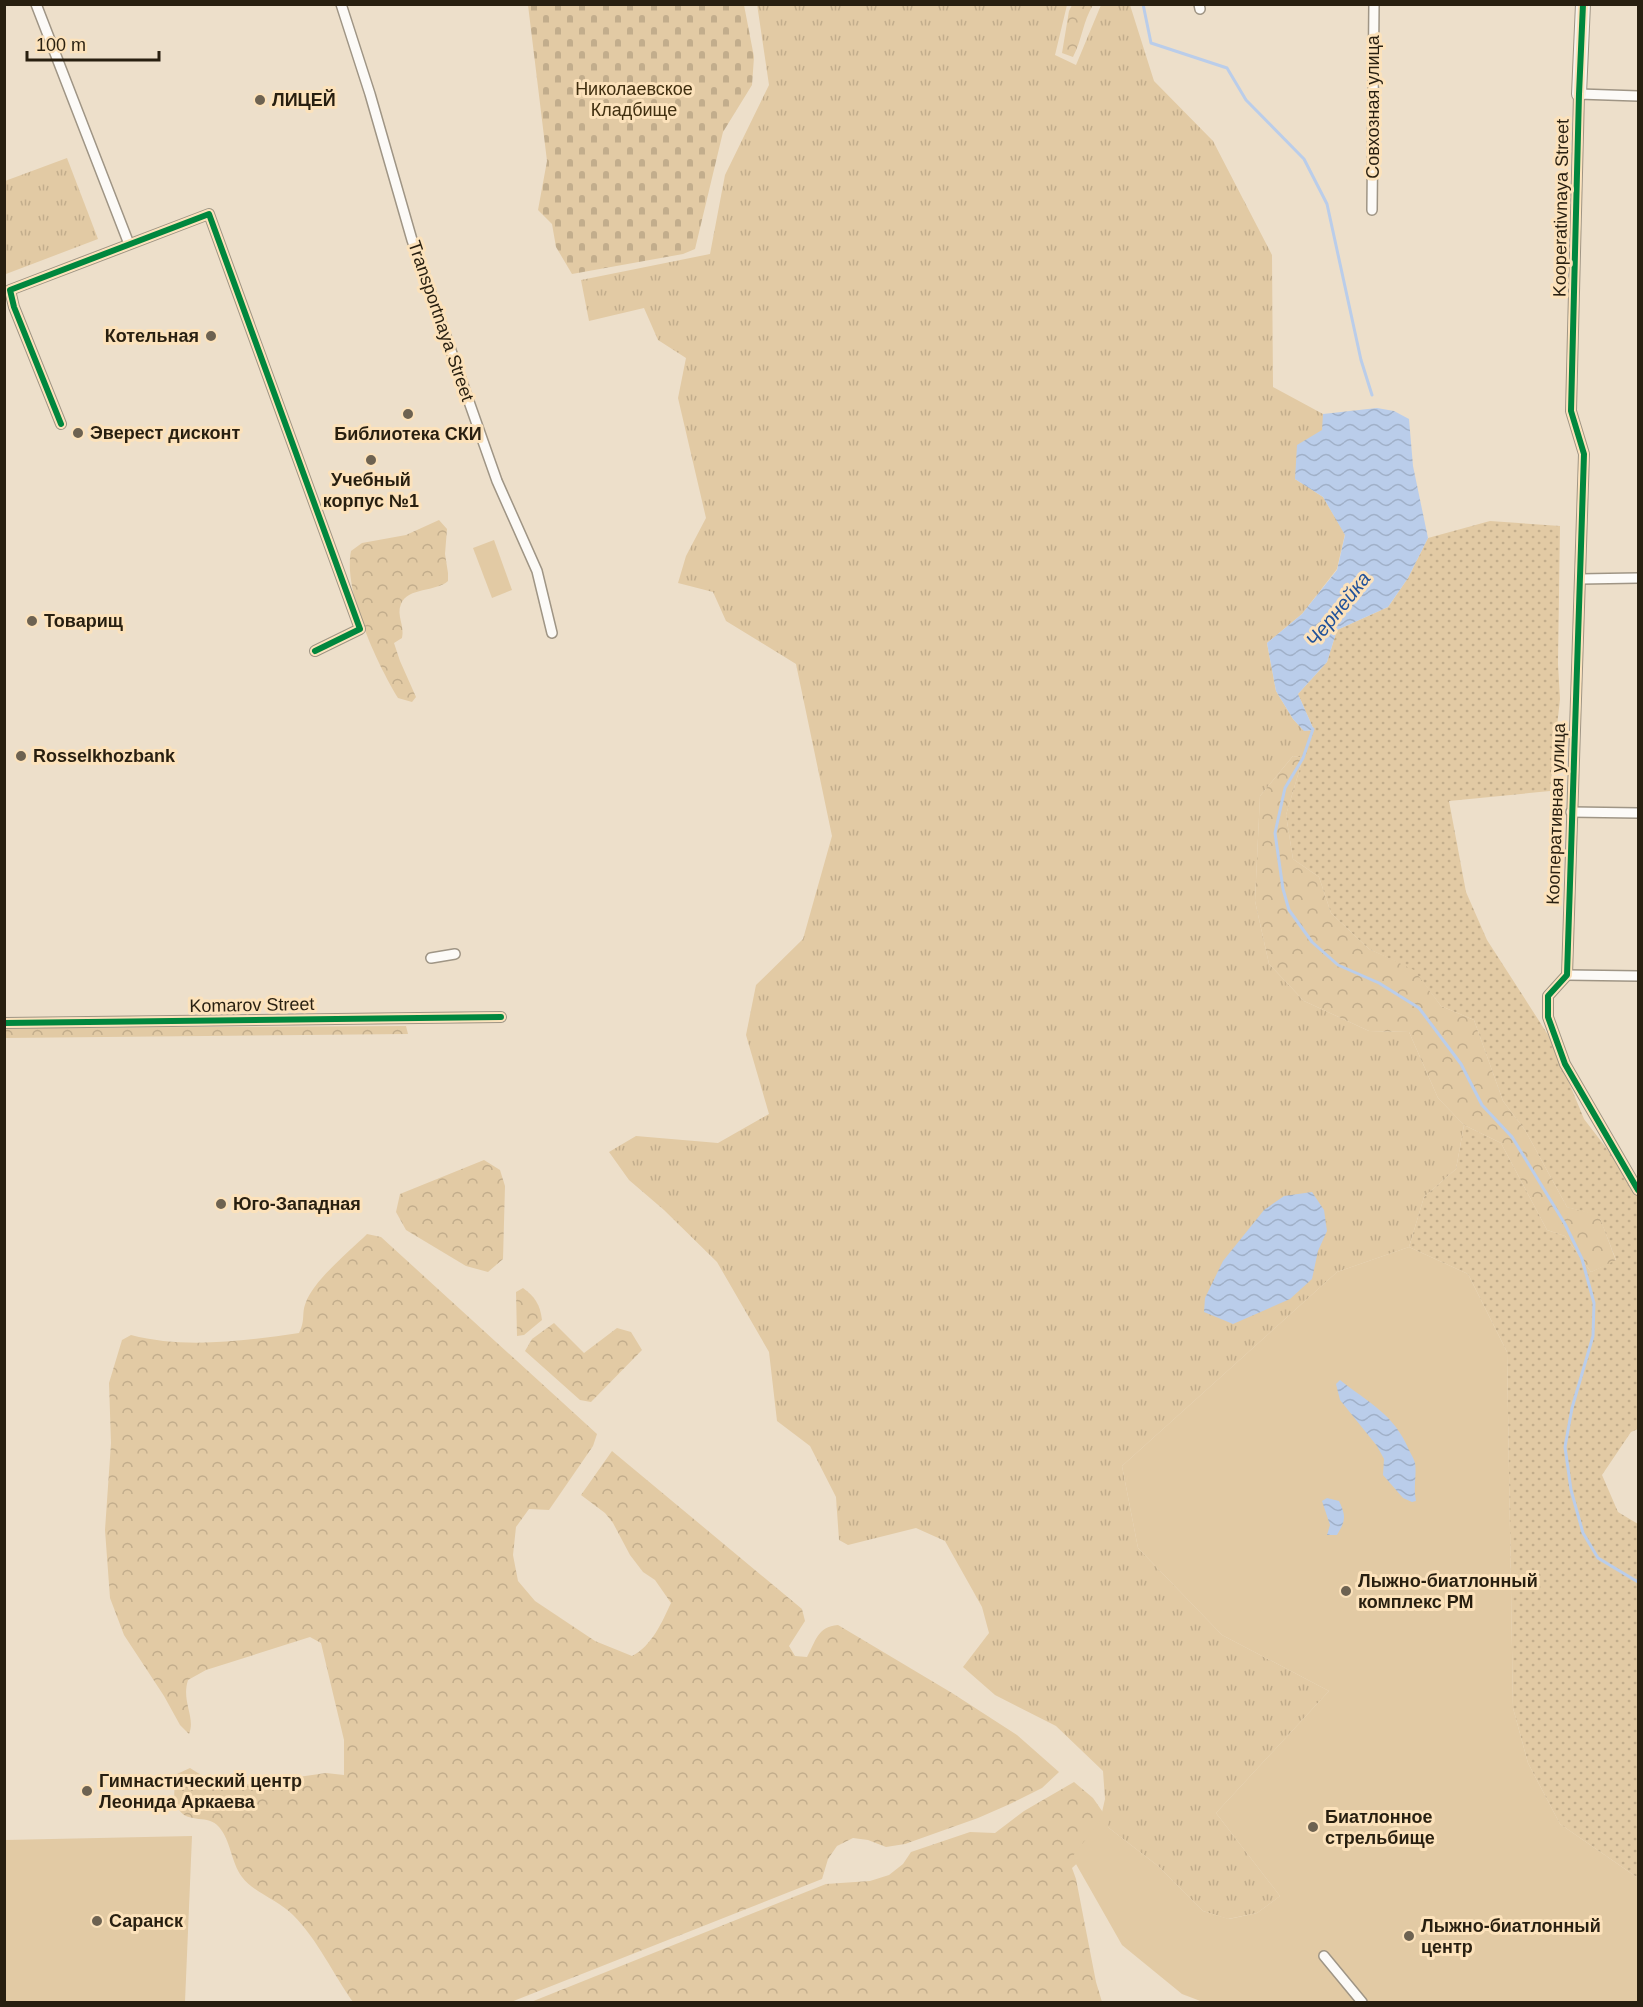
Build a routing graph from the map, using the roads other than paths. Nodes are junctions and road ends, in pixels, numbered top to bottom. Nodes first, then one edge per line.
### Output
1 (36, 4) edge
2 (341, 4) edge
3 (1374, 4) edge
4 (1583, 4) edge
5 (1579, 94) junction
6 (1638, 96) edge
7 (1372, 210) dead end
8 (129, 244) junction
9 (61, 424) dead end
10 (1638, 578) edge
11 (1580, 579) junction
12 (552, 633) dead end
13 (315, 651) dead end
14 (1571, 812) junction
15 (1638, 813) edge
16 (455, 954) dead end
17 (431, 958) dead end
18 (1567, 975) junction
19 (1638, 976) edge
20 (501, 1017) dead end
21 (4, 1023) edge
22 (1638, 1190) edge
23 (1324, 1956) dead end
24 (1362, 2002) edge

1 - 8 street
2 - 12 street, Transportnaya Street
3 - 7 street, Совхозная улица
4 - 5 street, Kooperativnaya Street
5 - 6 street
5 - 11 street, Kooperativnaya Street
8 - 9 street
8 - 13 street
10 - 11 street
11 - 14 street, Кооперативная улица
14 - 15 street
14 - 18 street, Кооперативная улица
16 - 17 street
18 - 19 street
18 - 22 street
20 - 21 street, Komarov Street
23 - 24 street

